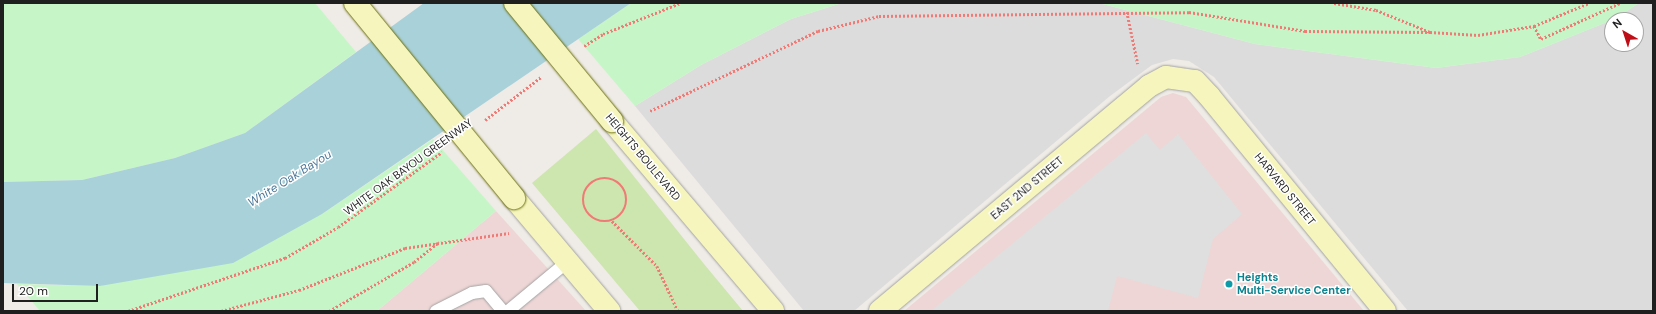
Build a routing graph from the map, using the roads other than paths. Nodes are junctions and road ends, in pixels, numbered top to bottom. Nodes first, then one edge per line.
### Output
1 (355, 3) edge
2 (515, 3) edge
3 (1178, 79) joint
4 (567, 262) junction
5 (436, 311) edge
6 (503, 311) edge
7 (508, 311) edge
8 (609, 311) edge
9 (772, 311) edge
10 (880, 311) edge
11 (1385, 311) edge

1 - 4 main road, bridge
2 - 9 main road, HEIGHTS BOULEVARD, bridge
3 - 10 main road, EAST 2ND STREET
3 - 11 main road, HARVARD STREET
4 - 7 lane
4 - 8 main road
5 - 6 lane

